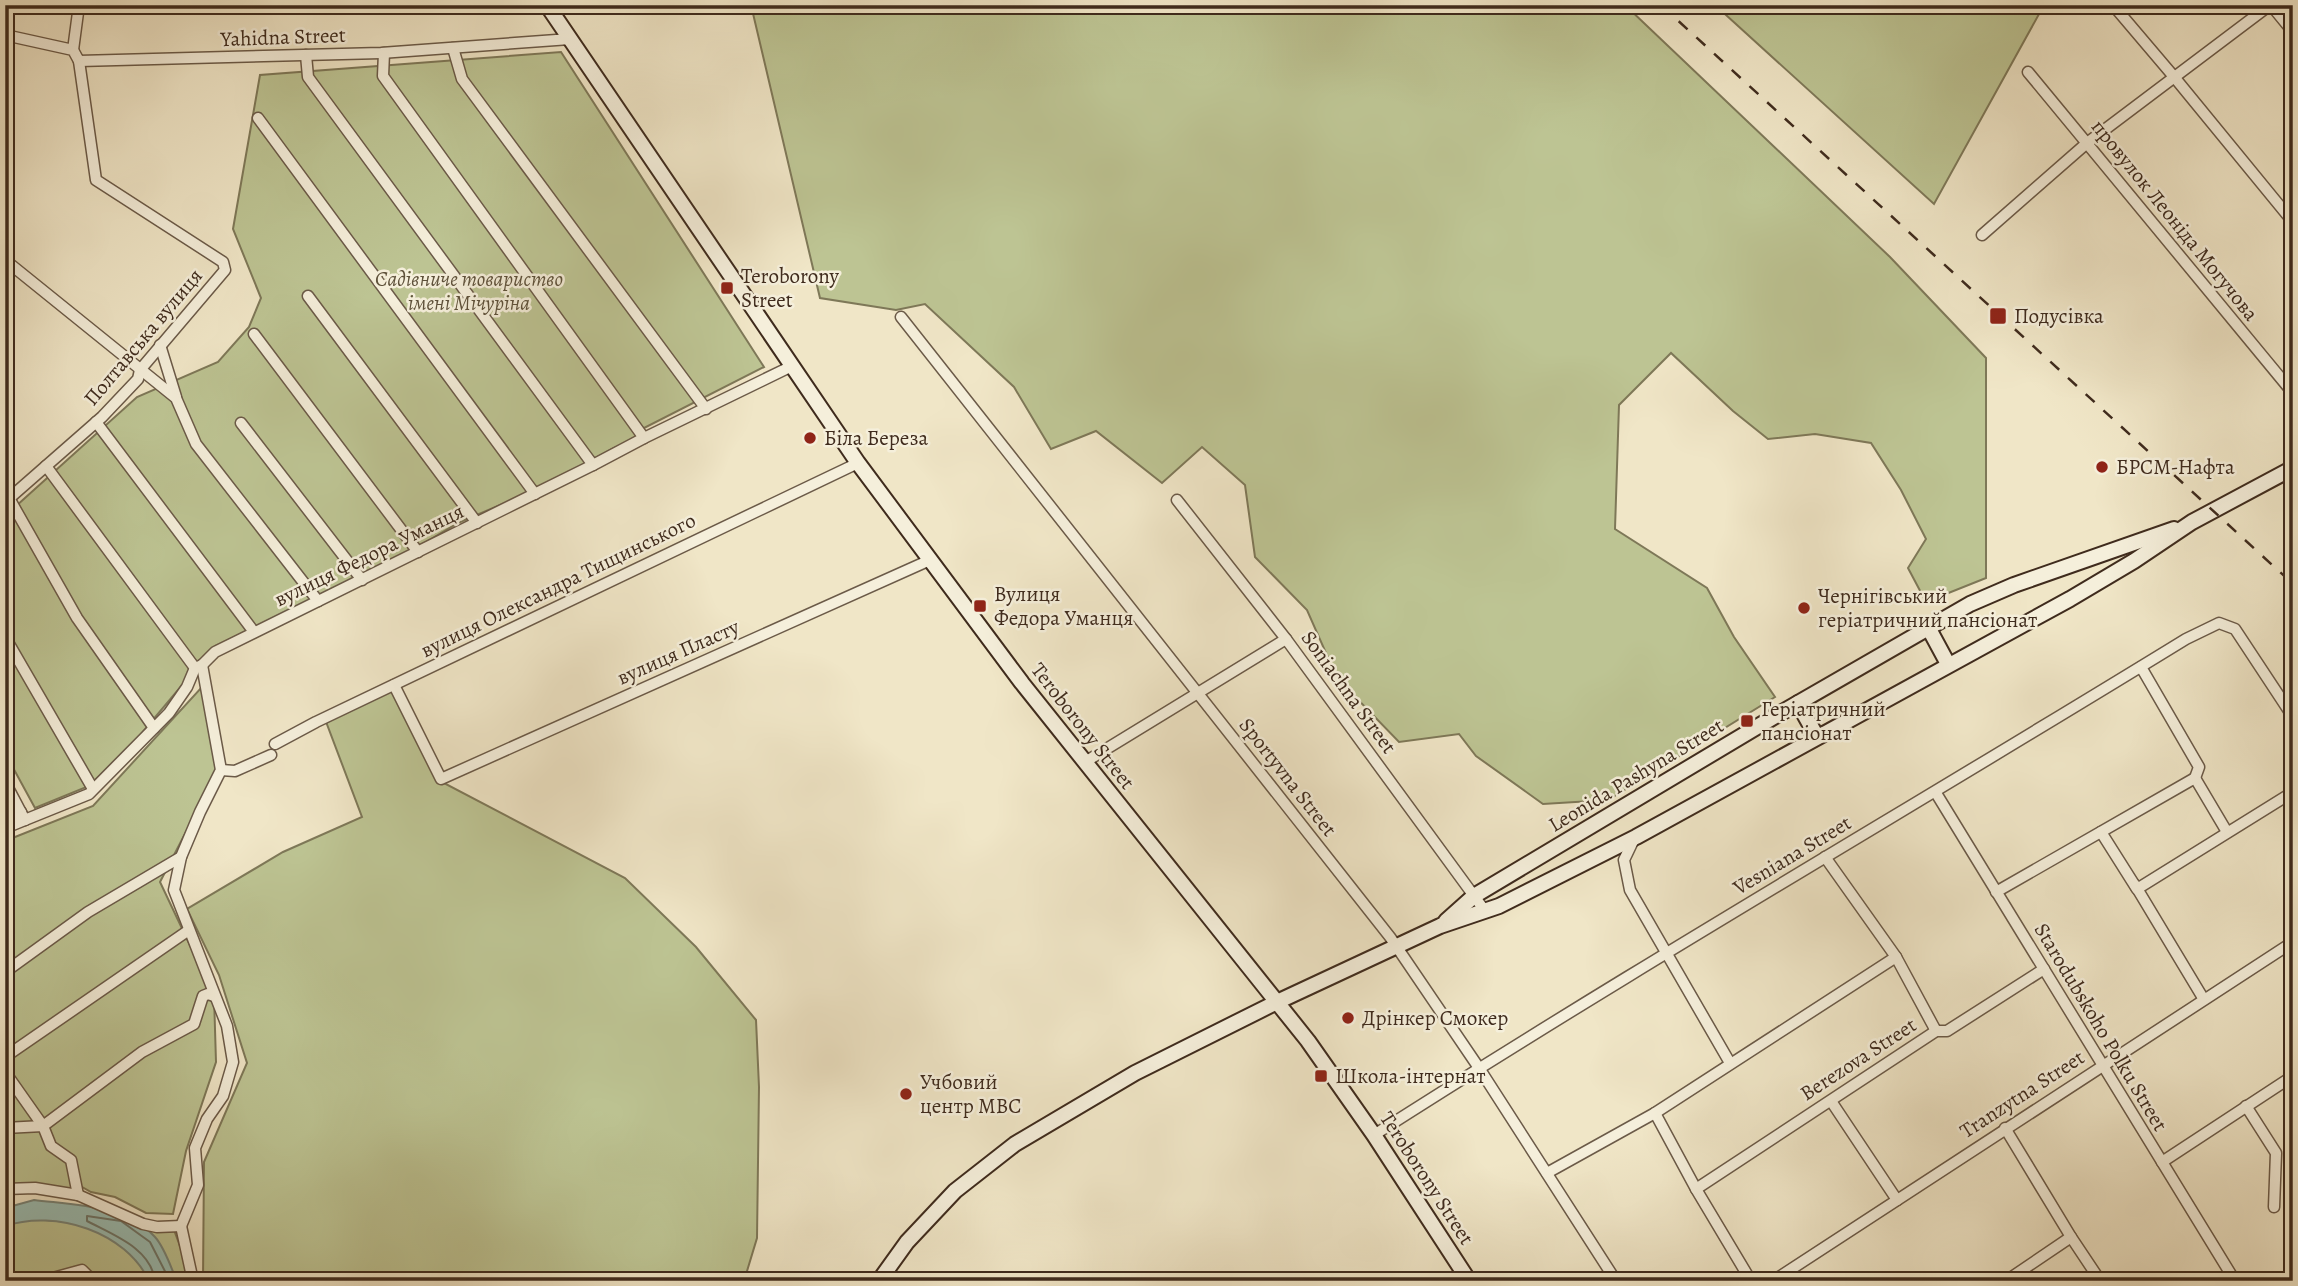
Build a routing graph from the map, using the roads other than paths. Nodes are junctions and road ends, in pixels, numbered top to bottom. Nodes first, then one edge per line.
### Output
1 (79, 5) edge
2 (547, 5) edge
3 (559, 5) edge
4 (2113, 5) edge
5 (2270, 5) edge
6 (2293, 32) edge
7 (5, 35) edge
8 (575, 45) junction
9 (453, 48) junction
10 (73, 50) junction
11 (384, 53) junction
12 (306, 55) junction
13 (79, 61) junction
14 (2028, 72) dead end
15 (2175, 78) junction
16 (258, 118) dead end
17 (2087, 143) junction
18 (2293, 222) edge
19 (1982, 235) dead end
20 (5, 260) edge
21 (308, 296) dead end
22 (901, 317) dead end
23 (254, 334) dead end
24 (160, 345) junction
25 (792, 366) junction
26 (139, 370) junction
27 (2293, 393) edge
28 (176, 398) junction
29 (706, 409) junction
30 (96, 422) junction
31 (241, 422) dead end
32 (644, 438) junction
33 (858, 463) junction
34 (593, 465) junction
35 (46, 466) junction
36 (2293, 468) edge
37 (535, 494) junction
38 (7, 500) edge
39 (1177, 500) dead end
40 (2192, 522) junction
41 (477, 523) junction
42 (418, 552) junction
43 (930, 560) junction
44 (362, 580) junction
45 (318, 601) junction
46 (1928, 627) junction
47 (254, 632) junction
48 (5, 637) edge
49 (1286, 639) junction
50 (1948, 664) junction
51 (199, 666) junction
52 (2141, 667) junction
53 (394, 685) junction
54 (1197, 693) junction
55 (1798, 703) junction
56 (2293, 717) edge
57 (154, 728) junction
58 (1817, 737) junction
59 (275, 744) dead end
60 (271, 755) dead end
61 (1085, 762) junction
62 (221, 771) junction
63 (2195, 778) junction
64 (5, 782) edge
65 (93, 789) junction
66 (2293, 792) edge
67 (1936, 793) junction
68 (23, 816) junction
69 (5, 818) edge
70 (5, 828) edge
71 (2101, 832) junction
72 (2227, 832) junction
73 (1636, 836) junction
74 (181, 857) junction
75 (1825, 857) junction
76 (2134, 885) junction
77 (1996, 891) junction
78 (1474, 896) junction
79 (1485, 911) junction
80 (1440, 926) junction
81 (190, 930) junction
82 (2293, 942) edge
83 (1398, 948) junction
84 (1665, 953) junction
85 (1896, 957) junction
86 (2044, 969) junction
87 (5, 972) edge
88 (214, 996) junction
89 (2203, 998) junction
90 (1276, 1002) junction
91 (1936, 1031) junction
92 (5, 1057) edge
93 (1730, 1063) junction
94 (2101, 1065) junction
95 (1479, 1068) junction
96 (5, 1072) edge
97 (2293, 1076) edge
98 (1830, 1101) junction
99 (2246, 1106) junction
100 (1655, 1113) junction
101 (43, 1126) junction
102 (5, 1128) edge
103 (2005, 1128) junction
104 (1374, 1135) junction
105 (2162, 1162) junction
106 (1547, 1174) junction
107 (5, 1189) edge
108 (1696, 1189) junction
109 (78, 1195) junction
110 (1897, 1200) junction
111 (2274, 1207) dead end
112 (181, 1226) junction
113 (2071, 1237) junction
114 (2097, 1276) dead end
115 (42, 1281) edge
116 (93, 1281) edge
117 (193, 1281) edge
118 (879, 1281) edge
119 (1469, 1281) edge
120 (1616, 1281) edge
121 (1751, 1281) edge
122 (1773, 1281) edge
123 (2006, 1281) edge
124 (2235, 1281) edge

1 - 10 street
2 - 8 main road, Teroborony Street
3 - 8 main road
4 - 15 street
5 - 6 street
5 - 15 street
7 - 10 street
8 - 9 street, Yahidna Street
8 - 25 main road, Teroborony Street
9 - 11 street, Yahidna Street
9 - 29 street
10 - 13 street
11 - 12 street, Yahidna Street
11 - 32 street
12 - 13 street, Yahidna Street
12 - 34 street
13 - 24 street, Полтавська вулиця
14 - 17 street, провулок Леоніда Могучова
15 - 17 street
15 - 18 street
16 - 37 street
17 - 19 street
17 - 27 street, провулок Леоніда Могучова
20 - 26 street
21 - 41 street
22 - 54 street, Sportyvna Street
23 - 42 street
24 - 26 street, Полтавська вулиця
24 - 28 street
25 - 29 street, вулиця Федора Уманця
25 - 33 main road, Teroborony Street
26 - 28 street
26 - 30 street, Полтавська вулиця
28 - 45 street
29 - 32 street, вулиця Федора Уманця
30 - 35 street, Полтавська вулиця
30 - 47 street
31 - 44 street
32 - 34 street, вулиця Федора Уманця
33 - 43 main road, Teroborony Street
33 - 53 street, вулиця Олександра Тищинського
34 - 37 street, вулиця Федора Уманця
35 - 38 street, Полтавська вулиця
35 - 51 street
36 - 40 main road
37 - 41 street, вулиця Федора Уманця
38 - 57 street
39 - 49 street, Soniachna Street
40 - 46 main road, Leonida Pashyna Street
40 - 50 main road
41 - 42 street, вулиця Федора Уманця
42 - 44 street, вулиця Федора Уманця
43 - 53 street, вулиця Пласту
43 - 61 main road, Teroborony Street
44 - 45 street, вулиця Федора Уманця
45 - 47 street, вулиця Федора Уманця
46 - 50 main road
46 - 55 main road, Leonida Pashyna Street
47 - 51 street, вулиця Федора Уманця
48 - 65 street
49 - 54 street
49 - 78 street, Soniachna Street
50 - 58 main road
51 - 57 street, вулиця Федора Уманця
51 - 62 street
52 - 56 street, Vesniana Street
52 - 63 street
52 - 67 street, Vesniana Street
53 - 59 street, вулиця Олександра Тищинського
54 - 61 street
54 - 83 street, Sportyvna Street
55 - 58 main road
55 - 78 main road, Leonida Pashyna Street
57 - 65 street, вулиця Федора Уманця
58 - 73 main road
60 - 62 street
61 - 90 main road, Teroborony Street
62 - 74 street
63 - 71 street
63 - 72 street
64 - 68 street
65 - 68 street, вулиця Федора Уманця
66 - 72 street
67 - 75 street, Vesniana Street
67 - 77 street, Starodubskoho Polku Street
68 - 69 street
68 - 70 street, вулиця Федора Уманця
71 - 76 street
71 - 77 street
72 - 76 street
73 - 79 main road
73 - 84 street
74 - 81 street
74 - 87 street
75 - 84 street, Vesniana Street
75 - 85 street
76 - 89 street
77 - 86 street, Starodubskoho Polku Street
78 - 79 street, Soniachna Street
78 - 80 main road, Leonida Pashyna Street
79 - 80 main road
80 - 83 main road
81 - 88 street
81 - 92 street
82 - 89 street, Tranzytna Street
83 - 90 main road
83 - 95 street, Sportyvna Street
84 - 93 street
84 - 95 street, Vesniana Street
85 - 91 street
85 - 93 street
86 - 91 street, Berezova Street
86 - 94 street, Starodubskoho Polku Street
88 - 101 street
88 - 112 street
89 - 94 street, Tranzytna Street
90 - 104 main road, Teroborony Street
90 - 118 main road
91 - 98 street, Berezova Street
93 - 100 street
94 - 103 street, Tranzytna Street
94 - 105 street, Starodubskoho Polku Street
95 - 104 street, Vesniana Street
95 - 106 street, Sportyvna Street
96 - 101 street
97 - 99 street
98 - 108 street, Berezova Street
98 - 110 street
99 - 105 street
99 - 111 street
100 - 106 street
100 - 108 street
101 - 102 street
101 - 109 street
103 - 110 street, Tranzytna Street
103 - 113 street
104 - 119 main road, Teroborony Street
105 - 124 street, Starodubskoho Polku Street
106 - 120 street, Sportyvna Street
107 - 109 street
108 - 121 street
109 - 112 street
110 - 122 street, Tranzytna Street
112 - 117 street
113 - 114 street
113 - 123 street
115 - 116 street

